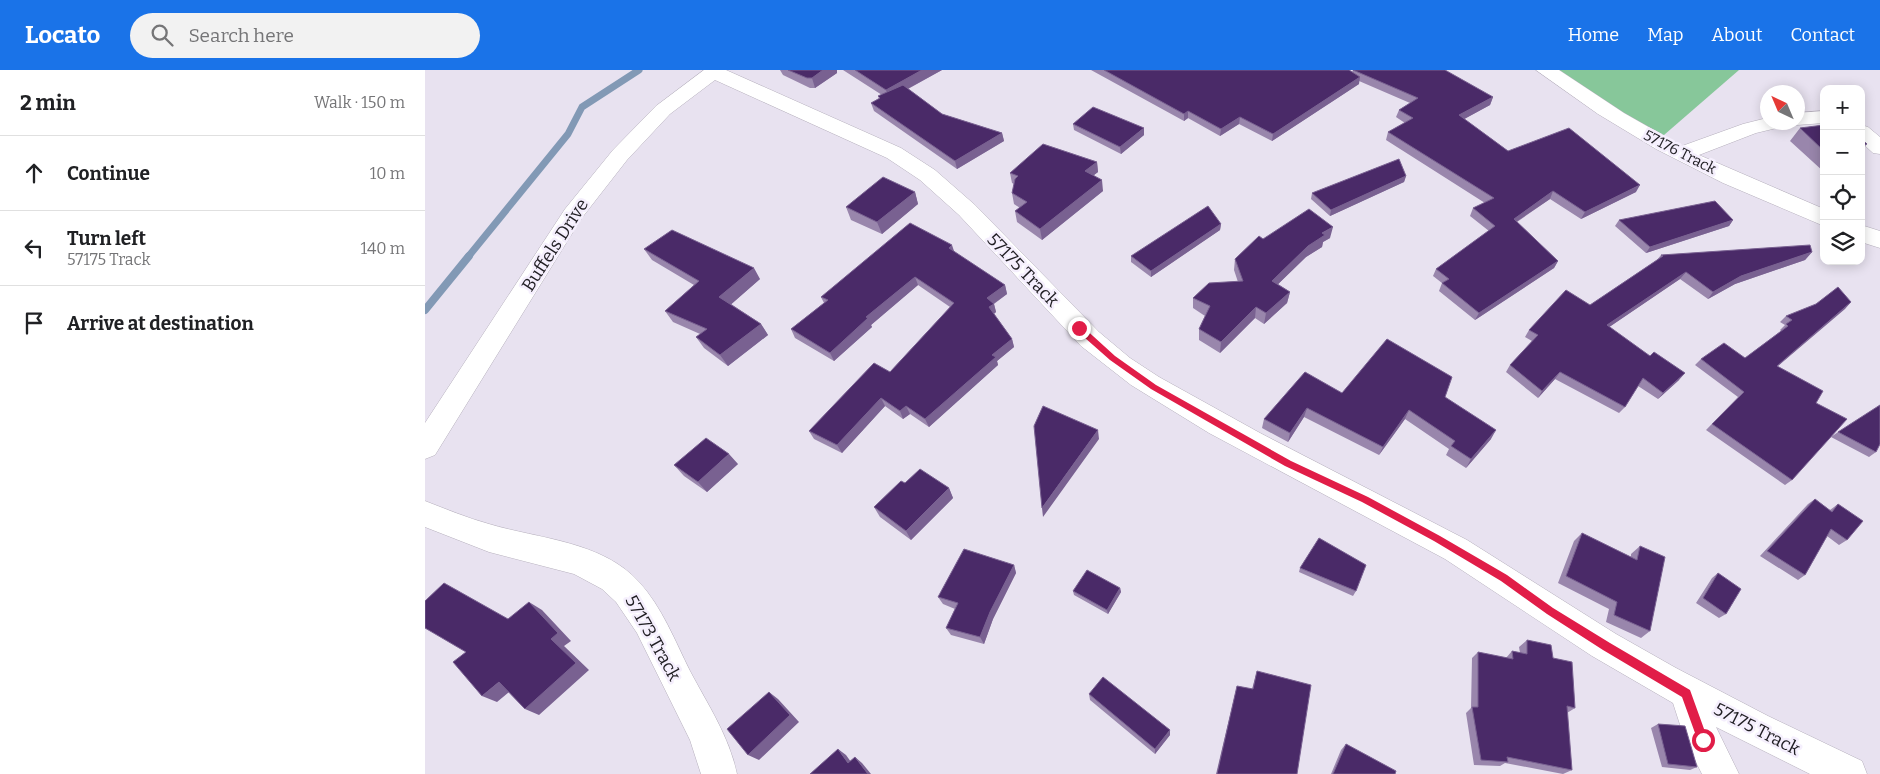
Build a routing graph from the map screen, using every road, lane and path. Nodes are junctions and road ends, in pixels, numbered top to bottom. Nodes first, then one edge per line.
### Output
1 (1546, 70) edge
2 (715, 71) edge
3 (1820, 117) edge
4 (1805, 118) edge
5 (1760, 126) edge
6 (1865, 135) edge
7 (1880, 148) edge
8 (1681, 154) junction
9 (1820, 216) edge
10 (1865, 234) edge
11 (1880, 240) edge
12 (425, 447) edge
13 (425, 514) edge
14 (1686, 693) junction
15 (719, 774) edge
16 (1721, 774) edge
17 (1849, 774) edge

1 - 8 street, 57176 Track
2 - 12 street, Buffels Drive
2 - 14 street, 57175 Track
3 - 4 street
5 - 8 street
6 - 7 street
8 - 9 street, 57176 Track
10 - 11 street
13 - 15 street, 57173 Track
14 - 16 street
14 - 17 street, 57175 Track

